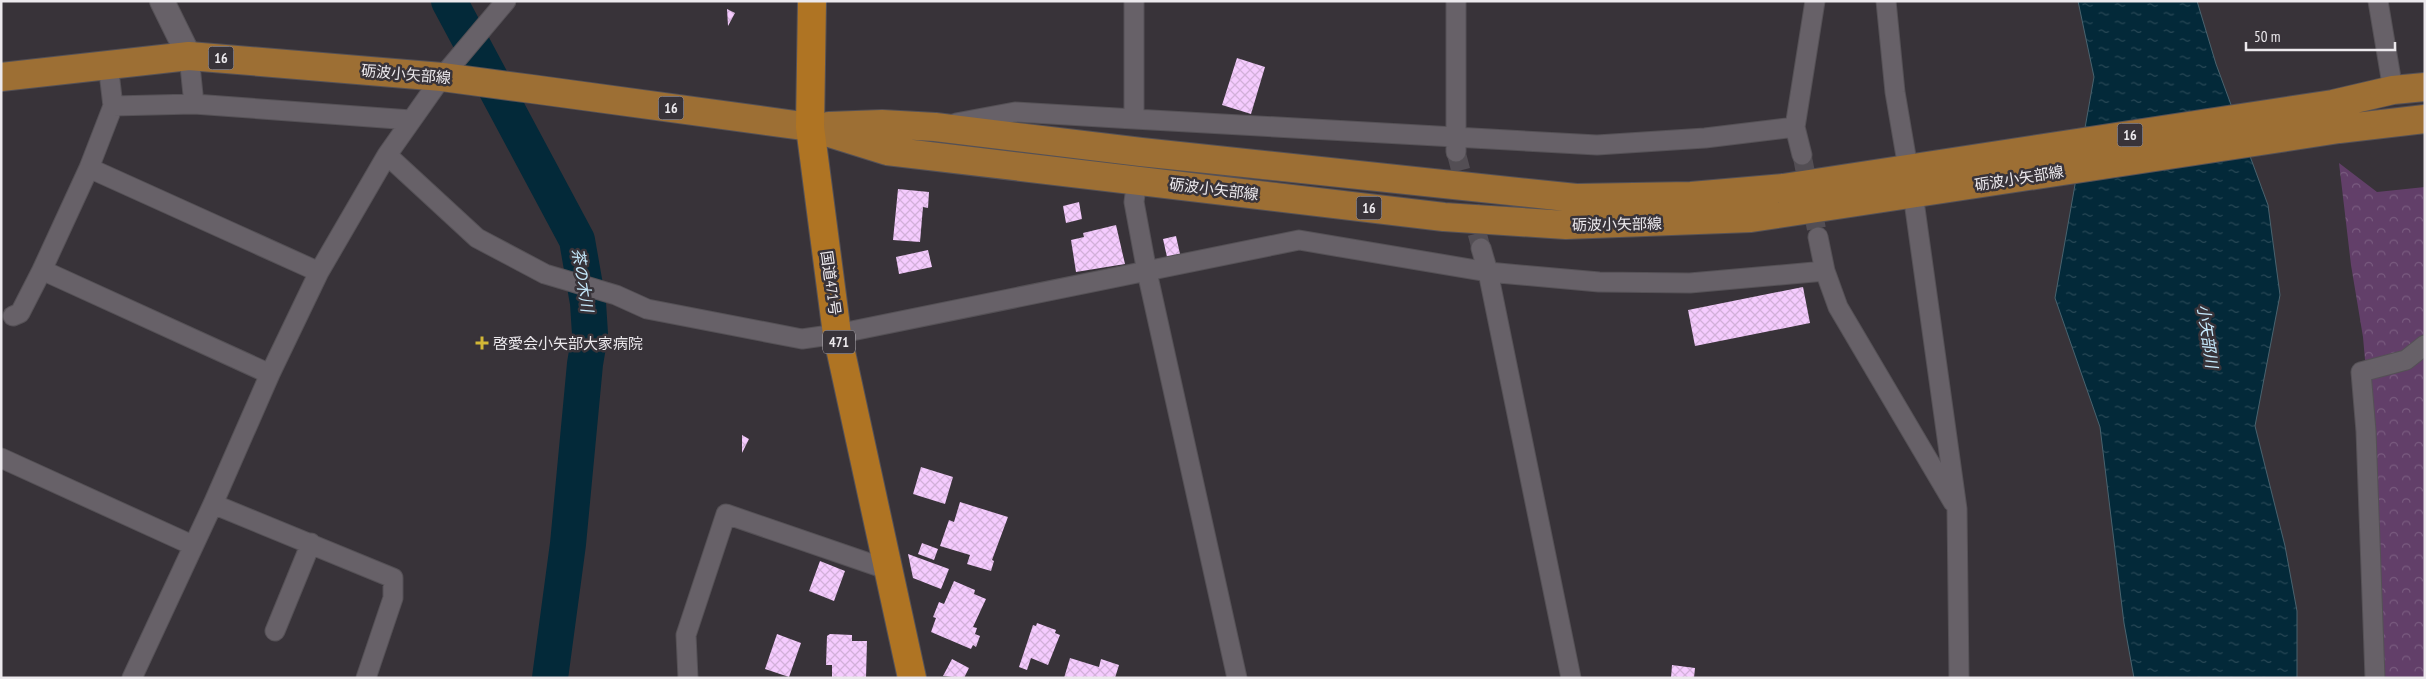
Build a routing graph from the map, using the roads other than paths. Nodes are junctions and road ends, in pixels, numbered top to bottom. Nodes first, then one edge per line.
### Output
1 (162, 1) edge
2 (506, 1) edge
3 (812, 1) edge
4 (1134, 1) edge
5 (1456, 1) edge
6 (1816, 1) edge
7 (1886, 1) edge
8 (2378, 1) edge
9 (189, 56) junction
10 (108, 64) junction
11 (1, 77) edge
12 (442, 77) junction
13 (2425, 87) edge
14 (2393, 90) junction
15 (194, 104) junction
16 (113, 106) junction
17 (2336, 117) junction
18 (1134, 119) junction
19 (2425, 119) edge
20 (411, 120) junction
21 (1795, 126) junction
22 (810, 127) junction
23 (935, 127) junction
24 (1455, 145) junction
25 (387, 155) junction
26 (1802, 155) tunnel mouth
27 (89, 168) junction
28 (1137, 179) junction
29 (1920, 180) junction
30 (1818, 237) tunnel mouth
31 (1481, 248) tunnel mouth
32 (42, 270) junction
33 (1825, 271) junction
34 (319, 272) junction
35 (1147, 272) junction
36 (1488, 272) junction
37 (13, 316) dead end
38 (837, 334) junction
39 (2425, 345) edge
40 (270, 374) junction
41 (1, 458) edge
42 (213, 504) junction
43 (1957, 509) junction
44 (311, 543) junction
45 (192, 545) junction
46 (889, 570) junction
47 (275, 631) dead end
48 (132, 678) edge
49 (366, 678) edge
50 (688, 678) edge
51 (912, 678) edge
52 (1237, 678) edge
53 (1571, 678) edge
54 (1959, 678) edge
55 (2375, 678) edge

1 - 9 street
2 - 12 street
3 - 22 highway, 国道471号 / 471
4 - 18 street
5 - 24 street
6 - 21 street
7 - 29 street
8 - 14 street
9 - 10 main road, 砺波小矢部線 / 16
9 - 12 main road, 砺波小矢部線 / 16
9 - 15 street
10 - 11 main road, 砺波小矢部線 / 16
10 - 16 street
12 - 20 street
12 - 22 main road, 砺波小矢部線 / 16
13 - 14 main road, 砺波小矢部線 / 16
14 - 17 main road, 砺波小矢部線 / 16
15 - 16 street
15 - 20 street
16 - 27 street
17 - 19 main road, 砺波小矢部線 / 16
17 - 29 main road, 砺波小矢部線 / 16
18 - 23 street
18 - 24 street
20 - 25 street
21 - 24 street
21 - 26 street
22 - 23 main road, 砺波小矢部線 / 16
22 - 28 main road, 砺波小矢部線 / 16
22 - 38 highway, 国道471号 / 471
23 - 29 main road, 砺波小矢部線 / 16
25 - 34 street
25 - 38 street
27 - 32 street
27 - 34 street
28 - 29 main road, 砺波小矢部線 / 16
28 - 35 street
29 - 43 street
30 - 33 street
31 - 36 street
32 - 37 street
32 - 40 street
33 - 36 street
33 - 43 street
34 - 40 street
35 - 36 street
35 - 38 street
35 - 52 street
36 - 53 street
38 - 46 highway, 国道471号 / 471
39 - 55 street
40 - 42 street
41 - 45 street
42 - 44 street
42 - 45 street
43 - 54 street
44 - 47 street
44 - 49 street
45 - 48 street
46 - 50 street
46 - 51 highway, 国道471号 / 471

